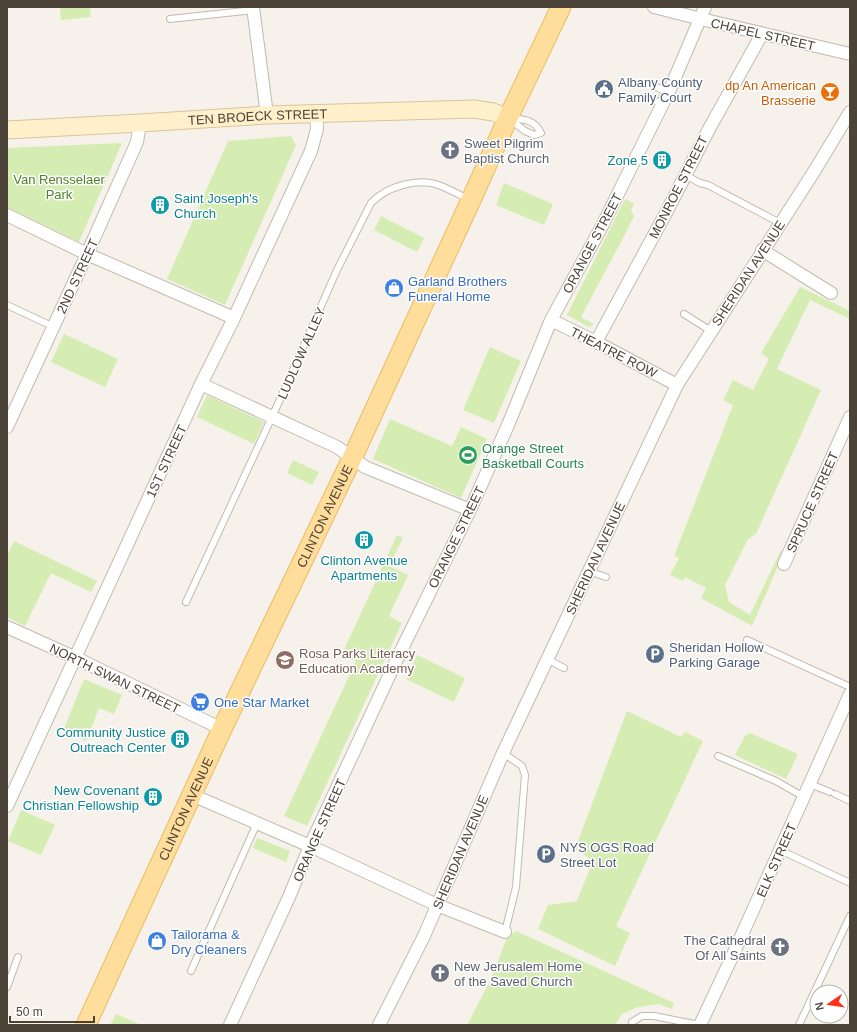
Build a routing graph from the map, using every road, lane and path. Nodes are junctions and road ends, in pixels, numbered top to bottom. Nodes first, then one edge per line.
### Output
1 (561, 7) edge
2 (654, 7) edge
3 (705, 7) edge
4 (254, 9) edge
5 (170, 19) dead end
6 (701, 20) junction
7 (762, 34) junction
8 (850, 54) edge
9 (653, 85) dead end
10 (668, 93) junction
11 (648, 98) dead end
12 (662, 104) junction
13 (850, 112) edge
14 (316, 113) junction
15 (266, 115) junction
16 (508, 118) junction
17 (140, 123) junction
18 (7, 130) edge
19 (685, 175) junction
20 (471, 200) junction
21 (7, 215) edge
22 (780, 223) junction
23 (762, 250) junction
24 (87, 254) junction
25 (831, 293) dead end
26 (7, 305) edge
27 (684, 314) dead end
28 (234, 318) junction
29 (551, 320) junction
30 (54, 327) junction
31 (711, 331) junction
32 (596, 342) junction
33 (201, 384) junction
34 (677, 385) junction
35 (272, 417) junction
36 (850, 417) edge
37 (7, 427) edge
38 (847, 432) edge
39 (352, 458) junction
40 (470, 510) junction
41 (784, 564) dead end
42 (588, 571) junction
43 (606, 577) dead end
44 (186, 602) dead end
45 (7, 627) edge
46 (747, 640) dead end
47 (76, 658) junction
48 (547, 659) junction
49 (564, 668) dead end
50 (850, 687) edge
51 (850, 694) edge
52 (222, 729) junction
53 (503, 753) junction
54 (718, 756) dead end
55 (810, 784) junction
56 (192, 795) junction
57 (804, 797) junction
58 (850, 801) edge
59 (7, 806) edge
60 (257, 823) junction
61 (310, 846) junction
62 (780, 850) junction
63 (850, 883) edge
64 (437, 905) junction
65 (850, 916) edge
66 (506, 932) joint
67 (18, 957) dead end
68 (191, 971) dead end
69 (7, 987) edge
70 (632, 1022) dead end
71 (86, 1025) edge
72 (230, 1025) edge
73 (378, 1025) edge
74 (700, 1025) edge
75 (799, 1025) edge

1 - 16 main road, CLINTON AVENUE
2 - 6 street, CHAPEL STREET
3 - 6 street, ORANGE STREET
4 - 5 lane
4 - 15 street
6 - 7 street, CHAPEL STREET
6 - 10 street, ORANGE STREET
7 - 8 street, CHAPEL STREET
7 - 19 street, MONROE STREET
9 - 10 lane
10 - 12 street, ORANGE STREET
11 - 12 lane
12 - 29 street, ORANGE STREET
13 - 22 street, SHERIDAN AVENUE
14 - 15 street, TEN BROECK STREET
14 - 16 street, TEN BROECK STREET
14 - 28 street, 1ST STREET
15 - 17 street, TEN BROECK STREET
16 - 16 lane
16 - 20 main road, CLINTON AVENUE
17 - 18 street, TEN BROECK STREET
17 - 24 street, 2ND STREET
19 - 22 lane
19 - 32 street, MONROE STREET
20 - 35 lane, LUDLOW ALLEY
20 - 39 main road, CLINTON AVENUE
21 - 24 street
22 - 23 street, SHERIDAN AVENUE
23 - 25 street
23 - 31 street, SHERIDAN AVENUE
24 - 28 street
24 - 30 street, 2ND STREET
26 - 30 lane
27 - 31 lane
28 - 33 street, 1ST STREET
29 - 32 street, THEATRE ROW
29 - 40 street, ORANGE STREET
30 - 37 street, 2ND STREET
31 - 34 street, SHERIDAN AVENUE
32 - 34 street, THEATRE ROW
33 - 35 street
33 - 47 street, 1ST STREET
34 - 42 street, SHERIDAN AVENUE
35 - 39 street
35 - 44 lane, LUDLOW ALLEY
36 - 38 street, SPRUCE STREET
38 - 41 street, SPRUCE STREET
39 - 40 street
39 - 52 main road, CLINTON AVENUE
40 - 61 street, ORANGE STREET
42 - 43 lane
42 - 48 street, SHERIDAN AVENUE
45 - 47 street, NORTH SWAN STREET
46 - 50 lane
47 - 52 street, NORTH SWAN STREET
47 - 59 street, 1ST STREET
48 - 49 lane
48 - 53 street, SHERIDAN AVENUE
51 - 55 street, ELK STREET
52 - 56 main road, CLINTON AVENUE
53 - 64 street, SHERIDAN AVENUE
53 - 66 lane
54 - 57 lane
55 - 57 street, ELK STREET
55 - 58 lane
56 - 60 street
56 - 71 main road, CLINTON AVENUE
57 - 62 street, ELK STREET
60 - 61 street
60 - 68 lane
61 - 64 street
61 - 72 street, ORANGE STREET
62 - 63 lane
62 - 74 street, ELK STREET
64 - 66 street
64 - 73 street, SHERIDAN AVENUE
65 - 75 lane
67 - 69 lane
70 - 74 lane

